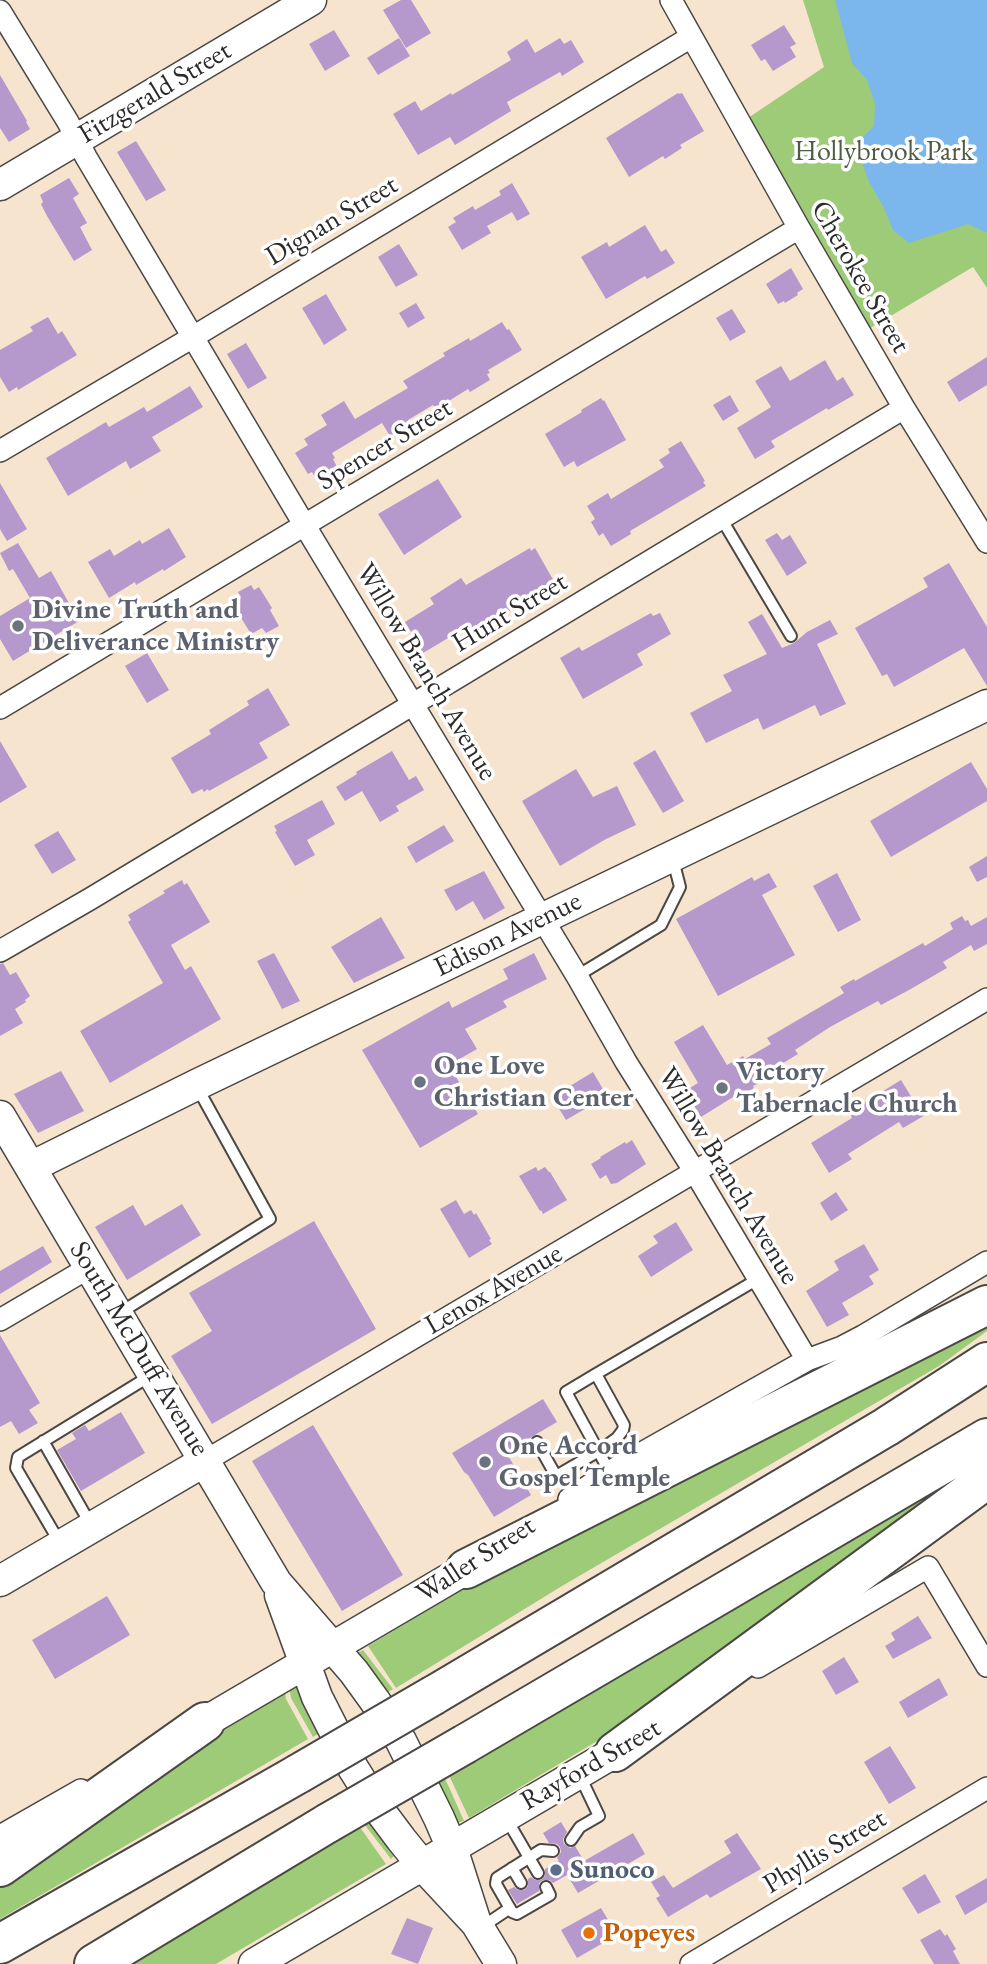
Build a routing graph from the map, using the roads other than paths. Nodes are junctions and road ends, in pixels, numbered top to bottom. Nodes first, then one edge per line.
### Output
1 (311, 0) edge
2 (671, 0) edge
3 (0, 11) edge
4 (691, 37) junction
5 (77, 140) junction
6 (0, 186) edge
7 (799, 228) junction
8 (193, 337) junction
9 (904, 408) junction
10 (0, 451) edge
11 (721, 518) junction
12 (306, 526) junction
13 (987, 542) edge
14 (791, 636) dead end
15 (413, 704) junction
16 (987, 705) edge
17 (0, 708) edge
18 (672, 857) junction
19 (542, 919) junction
20 (0, 951) edge
21 (577, 976) junction
22 (987, 999) edge
23 (196, 1085) junction
24 (0, 1116) edge
25 (31, 1167) junction
26 (695, 1172) junction
27 (987, 1262) edge
28 (90, 1267) junction
29 (758, 1279) junction
30 (987, 1305) edge
31 (118, 1314) junction
32 (7, 1321) edge
33 (807, 1360) junction
34 (987, 1362) edge
35 (153, 1374) junction
36 (596, 1374) junction
37 (987, 1438) edge
38 (43, 1441) junction
39 (537, 1442) dead end
40 (598, 1451) junction
41 (205, 1461) junction
42 (610, 1472) junction
43 (987, 1479) edge
44 (93, 1527) junction
45 (61, 1545) junction
46 (466, 1569) junction
47 (0, 1581) edge
48 (275, 1582) junction
49 (333, 1646) junction
50 (303, 1664) junction
51 (987, 1666) edge
52 (205, 1722) junction
53 (615, 1752) junction
54 (579, 1774) junction
55 (987, 1788) edge
56 (505, 1816) junction
57 (580, 1827) junction
58 (565, 1829) dead end
59 (0, 1836) edge
60 (571, 1840) dead end
61 (547, 1847) dead end
62 (452, 1848) junction
63 (529, 1858) junction
64 (422, 1865) junction
65 (0, 1867) edge
66 (512, 1868) junction
67 (538, 1873) dead end
68 (520, 1883) dead end
69 (546, 1887) dead end
70 (510, 1908) junction
71 (478, 1926) junction
72 (0, 1944) edge
73 (94, 1964) edge
74 (254, 1964) edge
75 (501, 1964) edge
76 (691, 1964) edge

1 - 5 main road, Fitzgerald Street
2 - 4 street, Cherokee Street
3 - 5 street, Willow Branch Avenue
4 - 7 street, Cherokee Street
4 - 8 street, Dignan Street
5 - 6 main road, Fitzgerald Street
5 - 8 street, Willow Branch Avenue
7 - 9 street, Cherokee Street
7 - 12 street, Spencer Street
8 - 10 street, Dignan Street
8 - 12 street, Willow Branch Avenue
9 - 11 street, Hunt Street
9 - 13 street, Cherokee Street
11 - 14 lane
11 - 15 street, Hunt Street
12 - 15 street, Willow Branch Avenue
12 - 17 street, Spencer Street
15 - 19 street, Willow Branch Avenue
15 - 20 street, Hunt Street
16 - 18 main road, Edison Avenue
18 - 19 main road, Edison Avenue
18 - 21 lane
19 - 21 street, Willow Branch Avenue
19 - 23 main road, Edison Avenue
21 - 26 street, Willow Branch Avenue
22 - 26 street, Lenox Avenue
23 - 25 main road, Edison Avenue
23 - 31 lane
24 - 25 main road, South McDuff Avenue
25 - 28 main road, South McDuff Avenue
26 - 29 street, Willow Branch Avenue
26 - 41 street, Lenox Avenue
27 - 33 street, Waller Street
28 - 31 main road, South McDuff Avenue
28 - 32 street
29 - 33 street, Willow Branch Avenue
29 - 36 lane
30 - 46 highway
31 - 35 main road, South McDuff Avenue
33 - 42 street, Waller Street
34 - 72 highway, bridge
35 - 38 lane
35 - 41 main road, South McDuff Avenue
36 - 40 lane
36 - 40 lane
37 - 73 highway, bridge
38 - 44 lane
38 - 45 lane
39 - 40 lane
40 - 42 lane
41 - 44 main road, Lenox Avenue
41 - 48 main road, South McDuff Avenue
42 - 46 street, Waller Street
43 - 53 highway
44 - 45 main road, Lenox Avenue
45 - 47 main road, Lenox Avenue
46 - 49 main road, Waller Street
48 - 49 main road, South McDuff Avenue
48 - 50 main road, South McDuff Avenue
49 - 50 main road, Waller Street
49 - 62 main road, South McDuff Avenue
50 - 52 main road, Waller Street
50 - 64 main road, South McDuff Avenue
51 - 53 street, Rayford Street
52 - 59 street, Waller Street
52 - 65 highway
53 - 54 main road, Rayford Street
54 - 56 main road, Rayford Street
54 - 57 lane
55 - 76 street, Phyllis Street
56 - 62 main road, Rayford Street
56 - 63 lane
57 - 58 lane
57 - 60 lane
61 - 63 lane
62 - 64 main road, Rayford Street
62 - 71 main road, South McDuff Avenue
63 - 66 lane
63 - 67 lane
64 - 71 main road, South McDuff Avenue
64 - 74 main road, Rayford Street
66 - 68 lane
66 - 70 lane
69 - 70 lane
70 - 71 lane
71 - 75 main road, South McDuff Avenue

